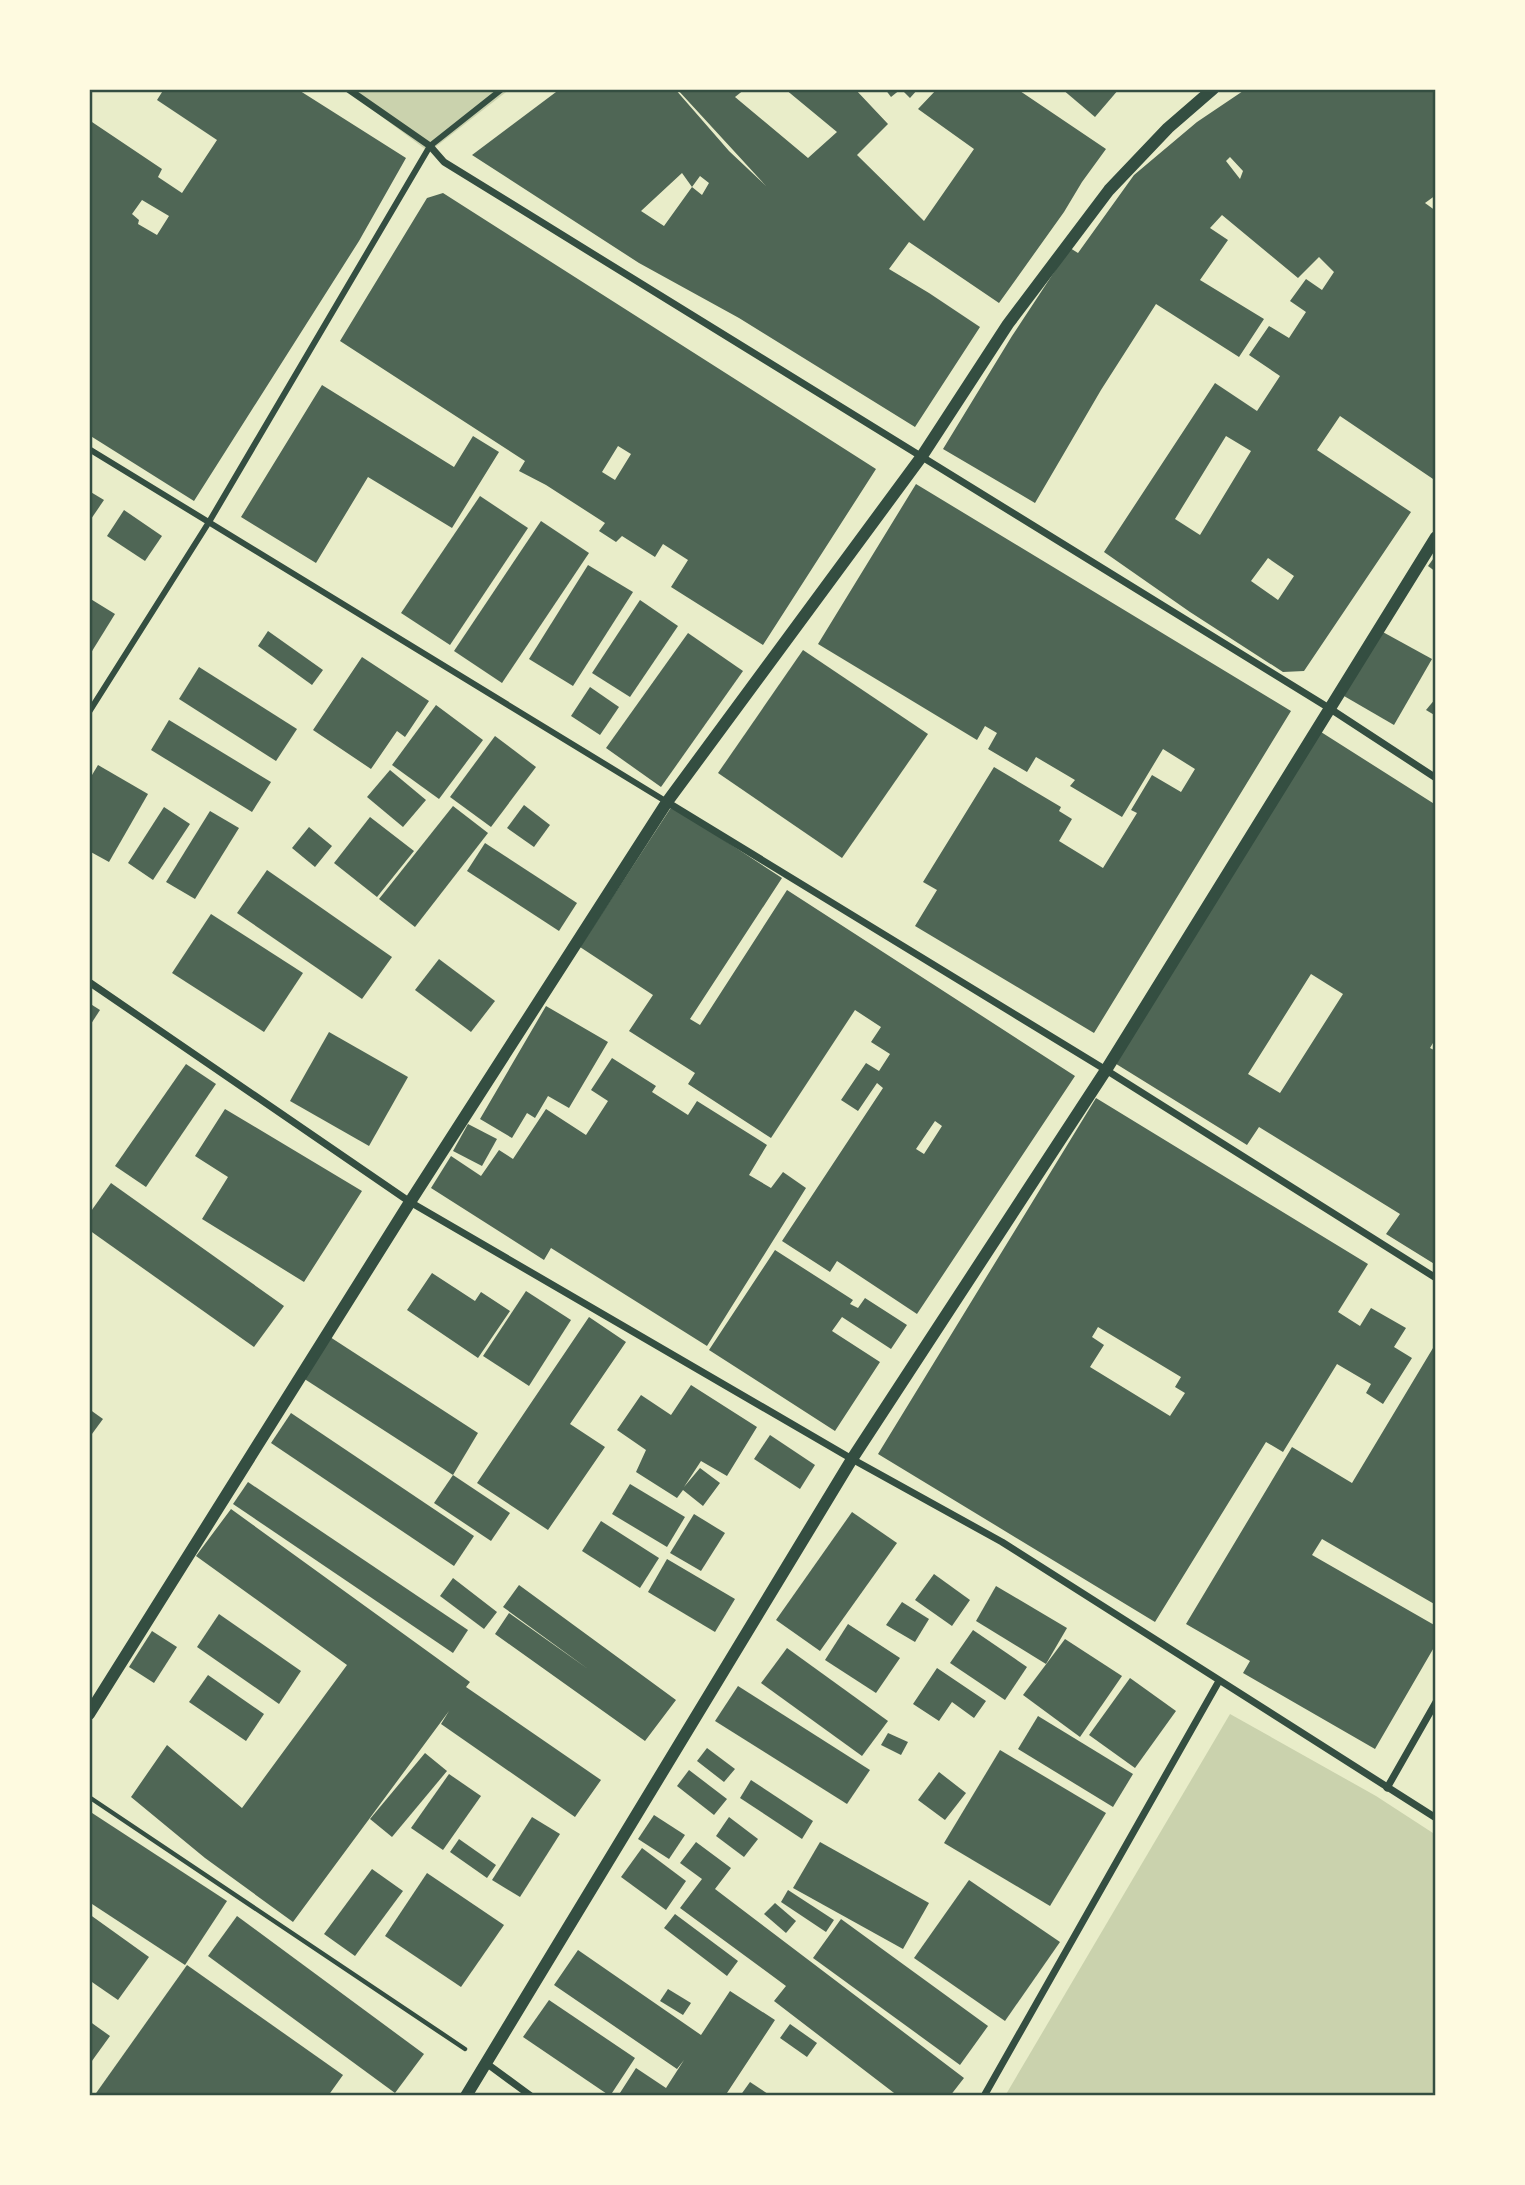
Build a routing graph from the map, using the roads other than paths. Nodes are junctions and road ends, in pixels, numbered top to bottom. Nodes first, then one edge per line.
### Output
1 (348, 89) edge
2 (502, 89) edge
3 (1213, 89) edge
4 (430, 146) junction
5 (89, 449) edge
6 (922, 456) junction
7 (209, 522) junction
8 (1436, 537) edge
9 (1329, 708) junction
10 (89, 712) edge
11 (1436, 778) edge
12 (667, 802) junction
13 (89, 982) edge
14 (1106, 1070) junction
15 (410, 1202) junction
16 (1436, 1278) edge
17 (852, 1459) junction
18 (1219, 1681) junction
19 (1436, 1702) edge
20 (89, 1714) edge
21 (1387, 1788) junction
22 (1436, 1818) edge
23 (486, 2063) junction
24 (466, 2096) edge
25 (531, 2096) edge
26 (984, 2096) edge

1 - 4 street
2 - 4 street
3 - 6 street
4 - 6 street
4 - 7 street
5 - 7 street
6 - 9 street
6 - 12 street
7 - 10 street
7 - 12 street
8 - 9 street
9 - 11 street
9 - 14 street
12 - 14 street
12 - 15 street
13 - 15 street
14 - 16 street
14 - 17 street
15 - 17 street
15 - 20 street
17 - 18 street
17 - 23 street
18 - 21 street
18 - 26 street
19 - 21 street
21 - 22 street
23 - 24 street
23 - 25 street

